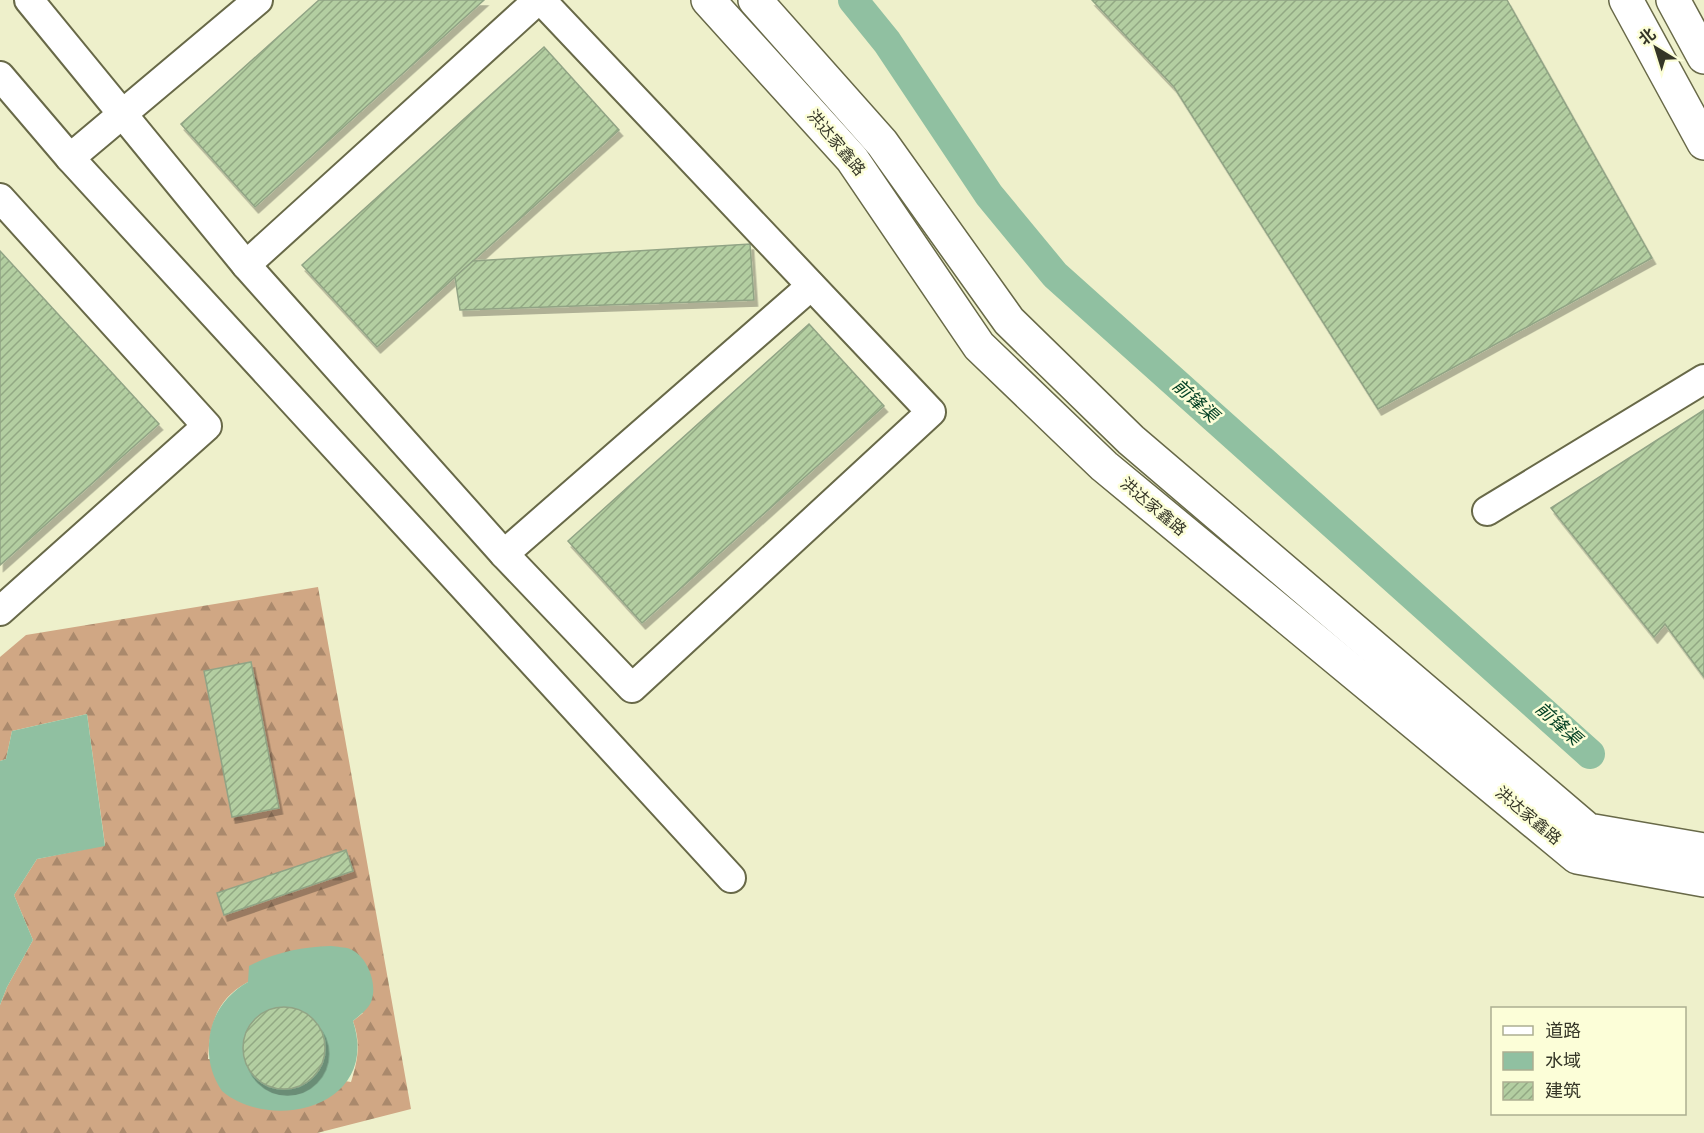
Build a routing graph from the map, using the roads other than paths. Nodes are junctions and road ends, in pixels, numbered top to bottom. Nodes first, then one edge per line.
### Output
1 (29, 0) edge
2 (258, 0) edge
3 (540, 0) edge
4 (708, 0) edge
5 (755, 0) edge
6 (1626, 0) edge
7 (1673, 0) edge
8 (1704, 57) edge
9 (0, 76) edge
10 (122, 114) junction
11 (1704, 143) edge
12 (70, 158) junction
13 (0, 198) edge
14 (246, 266) junction
15 (811, 286) junction
16 (1704, 379) edge
17 (1487, 512) dead end
18 (504, 554) junction
19 (0, 611) edge
20 (1704, 850) edge
21 (731, 878) dead end
22 (1704, 880) edge

1 - 10 street
2 - 10 street
3 - 14 street
3 - 15 street
4 - 22 main road, 洪达家鑫路
5 - 20 main road, 洪达家鑫路
6 - 11 main road
7 - 8 main road
9 - 12 street
10 - 12 street
10 - 14 street
12 - 21 street
13 - 19 street
14 - 18 street
15 - 18 street
15 - 18 street
16 - 17 street

